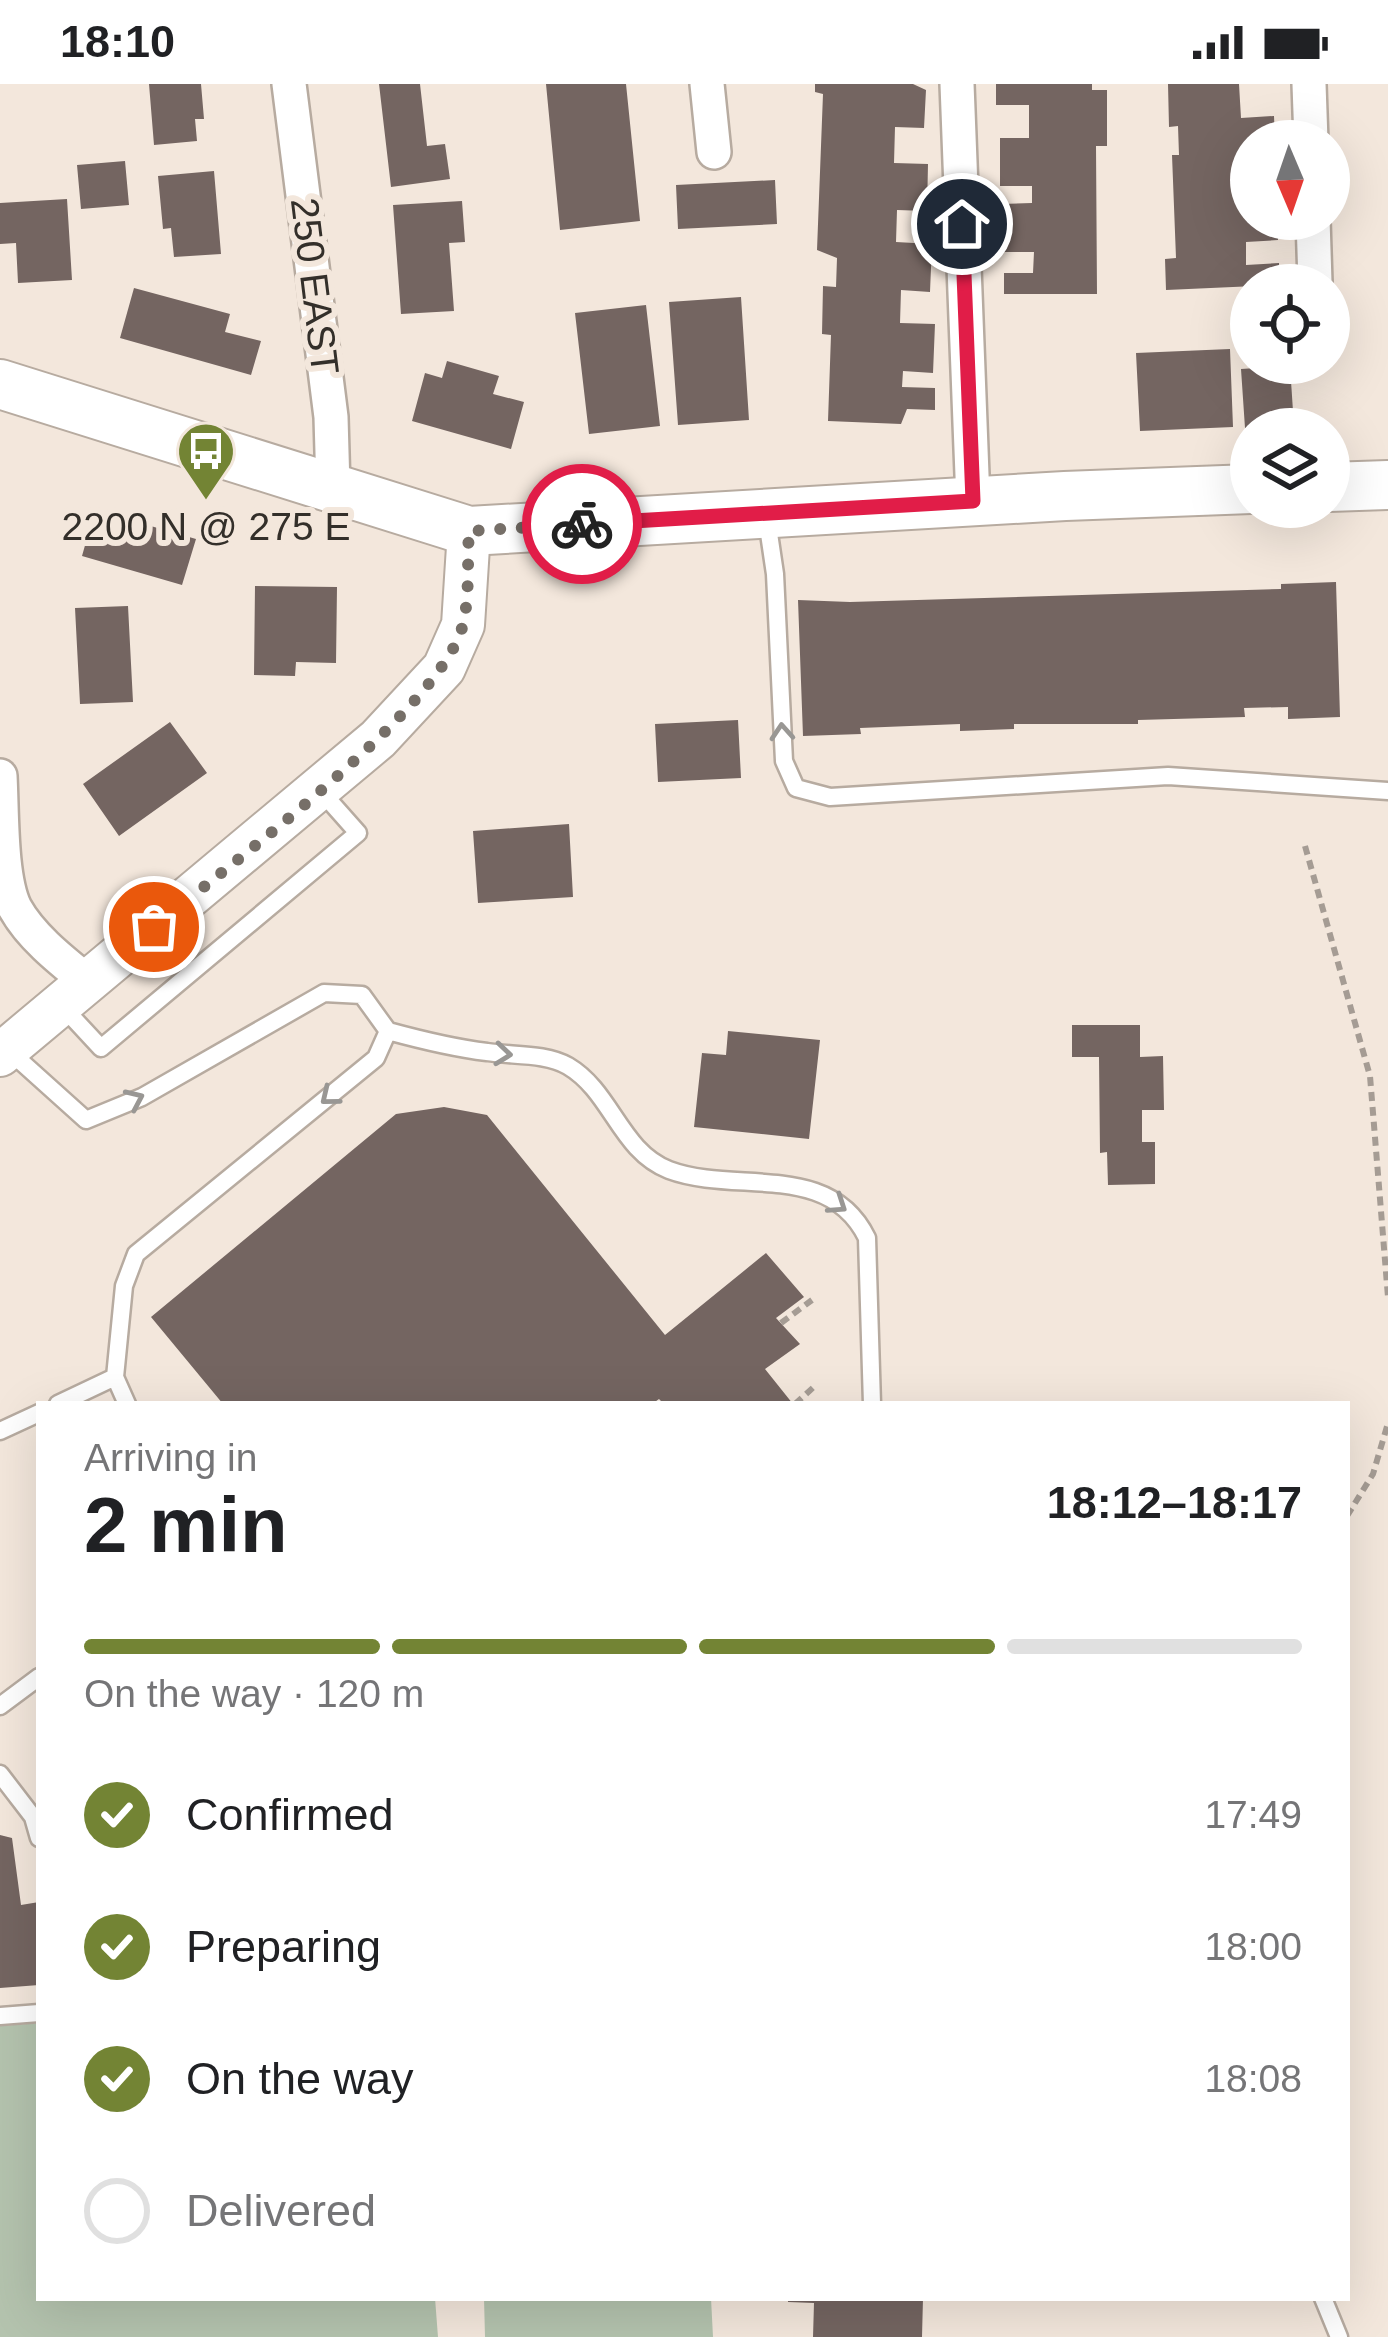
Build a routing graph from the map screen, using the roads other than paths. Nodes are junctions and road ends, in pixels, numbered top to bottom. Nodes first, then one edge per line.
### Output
1 (289, 84) edge
2 (707, 84) edge
3 (957, 84) edge
4 (1309, 84) edge
5 (1310, 120) edge
6 (714, 152) dead end
7 (0, 384) edge
8 (1388, 485) edge
9 (1350, 486) edge
10 (333, 488) junction
11 (1230, 491) edge
12 (973, 501) junction
13 (766, 513) junction
14 (469, 531) junction
15 (0, 776) edge
16 (319, 789) junction
17 (1388, 791) edge
18 (74, 993) junction
19 (388, 1031) junction
20 (3, 1052) edge
21 (115, 1377) junction
22 (64, 1401) edge
23 (126, 1401) edge
24 (872, 1401) edge
25 (36, 1414) edge
26 (0, 1431) edge
27 (36, 1679) edge
28 (0, 1706) edge
29 (0, 1774) edge
30 (36, 1828) edge
31 (36, 2013) edge
32 (0, 2016) edge
33 (1324, 2301) edge
34 (1339, 2337) edge

1 - 10 street, 250 EAST
2 - 6 street
3 - 12 street
4 - 5 street
7 - 10 main road
8 - 9 main road
10 - 14 main road
11 - 12 main road
12 - 13 main road
13 - 14 main road
17 -> 13 lane
14 - 16 street
15 - 18 street
16 - 18 street
16 - 18 lane
18 - 20 street
20 -> 19 lane
19 -> 21 lane
19 -> 24 lane
21 - 22 lane
21 - 23 lane
25 - 26 lane
27 - 28 lane
29 - 30 lane
31 - 32 lane
33 - 34 lane

